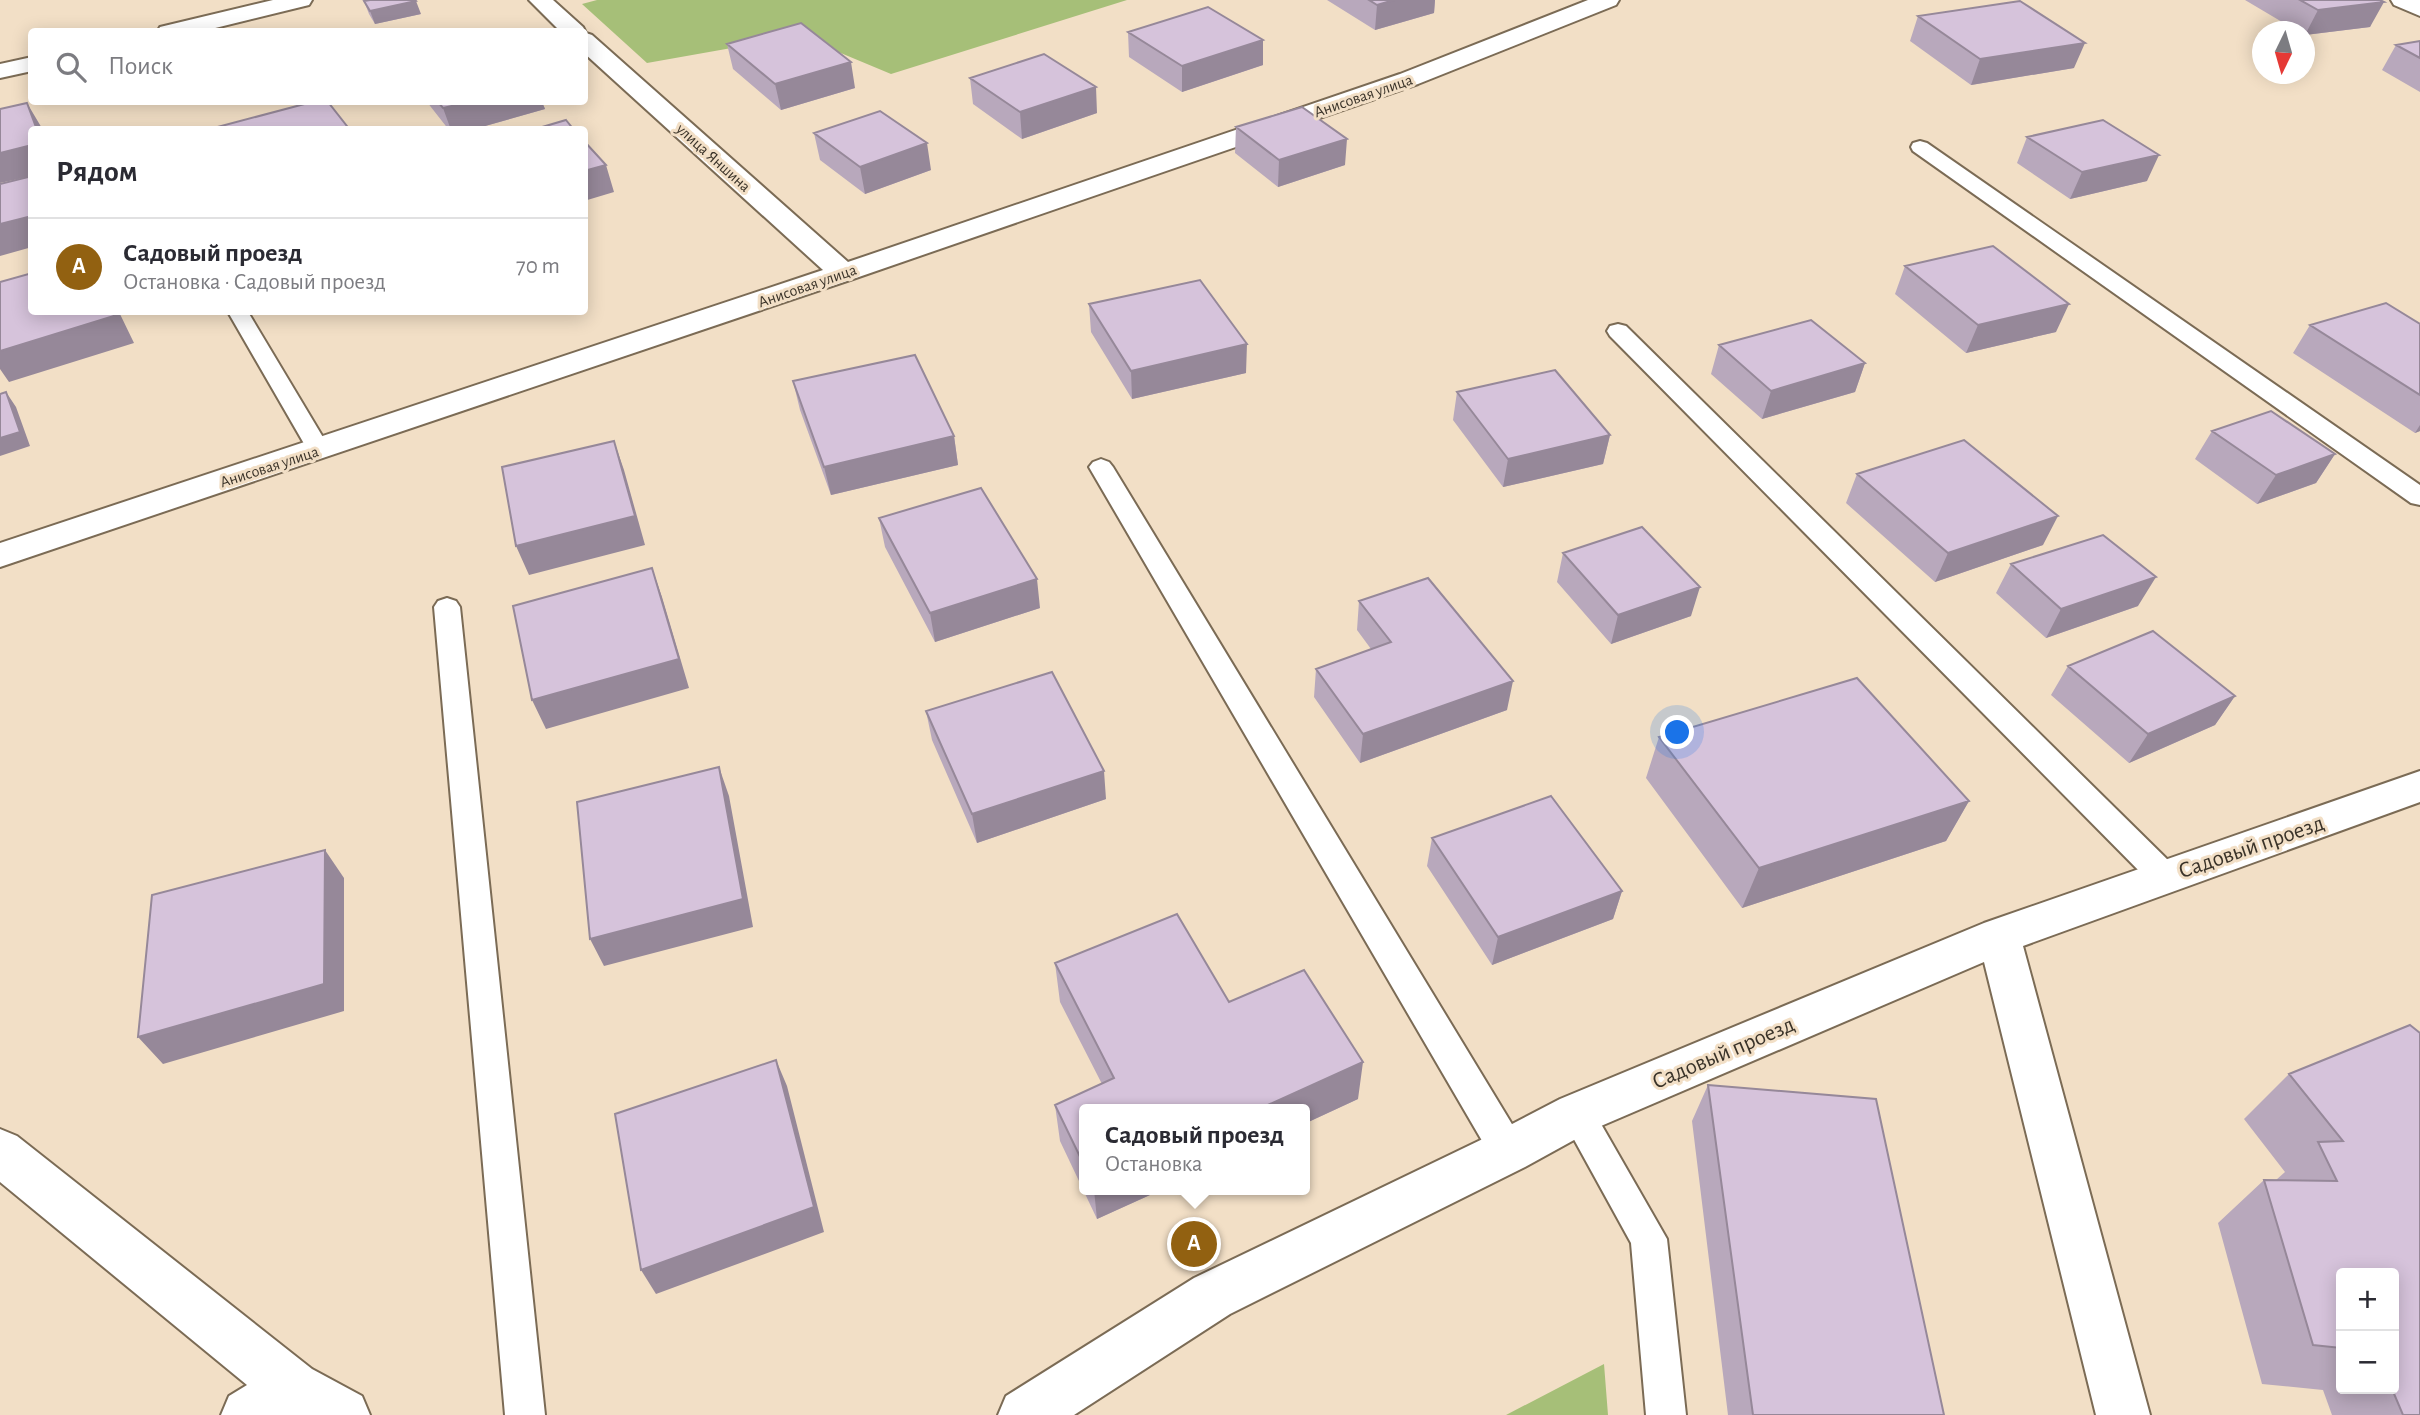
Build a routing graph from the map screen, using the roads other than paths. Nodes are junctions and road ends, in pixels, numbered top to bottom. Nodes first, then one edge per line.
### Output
1 (301, 0) edge
2 (540, 0) edge
3 (1608, 0) edge
4 (2402, 0) edge
5 (2420, 9) edge
6 (185, 28) edge
7 (571, 28) edge
8 (588, 44) edge
9 (28, 65) edge
10 (0, 71) edge
11 (1920, 147) dead end
12 (843, 273) junction
13 (240, 315) edge
14 (1618, 331) dead end
15 (318, 449) junction
16 (1101, 467) dead end
17 (2420, 496) edge
18 (0, 555) edge
19 (447, 607) dead end
20 (2420, 786) edge
21 (2164, 876) junction
22 (1998, 936) junction
23 (1577, 1114) junction
24 (1508, 1151) junction
25 (0, 1152) edge
26 (293, 1388) junction
27 (248, 1415) edge
28 (343, 1415) edge
29 (525, 1415) edge
30 (1025, 1415) edge
31 (1666, 1415) edge
32 (2123, 1415) edge

1 - 6 street
2 - 7 street
3 - 12 street, Анисовая улица
4 - 5 street
8 - 12 street, улица Яншина
9 - 10 street
11 - 17 lane
12 - 15 street, Анисовая улица
13 - 15 lane
14 - 21 lane
15 - 18 street, Анисовая улица
16 - 24 lane
19 - 29 lane
20 - 21 street, Садовый проезд
21 - 22 street, Садовый проезд
22 - 23 street, Садовый проезд
22 - 32 street
23 - 24 street, Садовый проезд
23 - 31 lane
24 - 30 street, Садовый проезд
25 - 26 street
26 - 27 street
26 - 28 street

